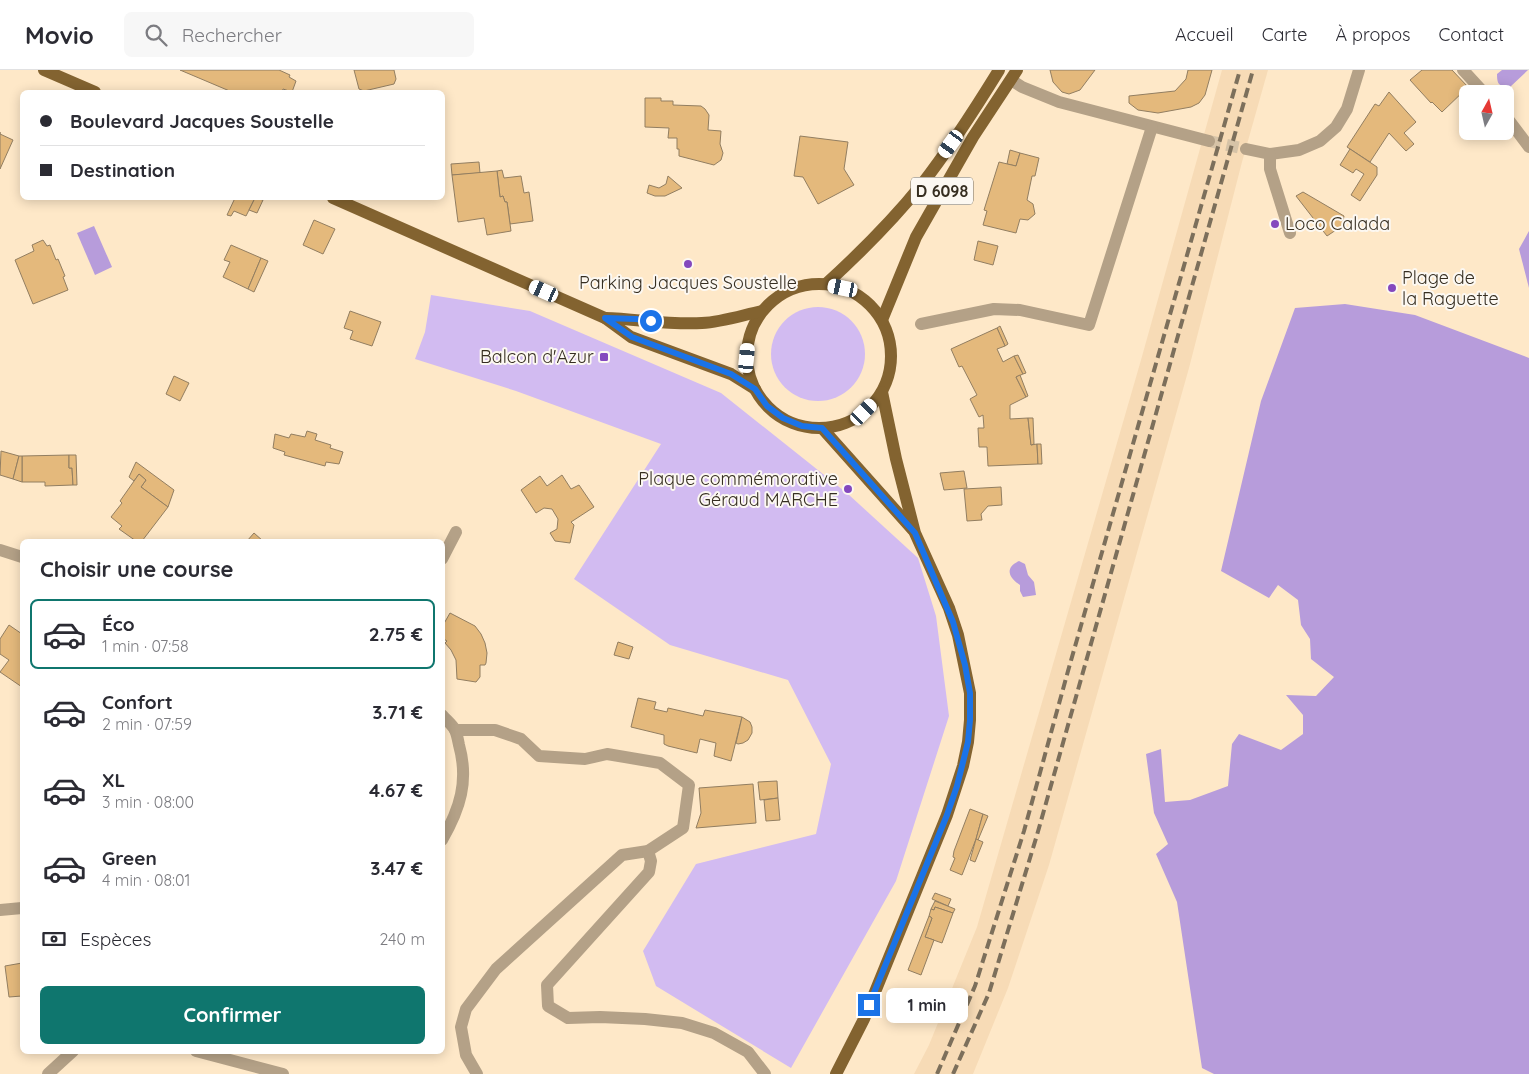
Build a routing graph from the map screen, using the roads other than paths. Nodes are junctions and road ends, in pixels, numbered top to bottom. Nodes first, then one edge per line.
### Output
1 (44, 70) edge
2 (999, 70) edge
3 (1359, 70) edge
4 (1463, 70) edge
5 (1014, 75) edge
6 (1477, 85) edge
7 (90, 90) edge
8 (1152, 127) junction
9 (1514, 127) edge
10 (1209, 141) tunnel mouth
11 (1529, 147) edge
12 (1246, 149) tunnel mouth
13 (1270, 154) junction
14 (338, 200) edge
15 (1290, 233) dead end
16 (826, 284) junction
17 (762, 311) junction
18 (605, 318) junction
19 (882, 320) junction
20 (921, 324) dead end
21 (755, 389) junction
22 (882, 392) junction
23 (822, 428) junction
24 (456, 532) dead end
25 (915, 533) junction
26 (0, 550) edge
27 (445, 553) edge
28 (20, 556) edge
29 (445, 718) edge
30 (455, 730) junction
31 (445, 834) edge
32 (648, 851) junction
33 (20, 908) edge
34 (0, 910) edge
35 (70, 1054) edge
36 (207, 1054) edge
37 (48, 1074) edge
38 (283, 1074) edge
39 (477, 1074) edge
40 (765, 1074) edge
41 (836, 1074) edge

1 - 7 main road
2 - 16 main road, D 6098
3 - 13 street
4 - 6 street
5 - 8 street
5 - 19 main road, D 6098
8 - 10 street
8 - 20 street
9 - 11 street
12 - 13 street
13 - 15 street
14 - 18 main road
16 - 17 main road
16 - 19 main road
17 - 18 main road
17 - 21 main road
18 - 21 main road
19 - 22 main road
21 - 23 main road
22 - 23 main road
22 - 25 main road
23 - 25 main road
24 - 27 street
25 - 41 main road
26 - 28 street
29 - 30 street
30 - 31 street
30 - 32 street
32 - 39 street
32 - 40 street
33 - 34 street
35 - 37 street
36 - 38 street

